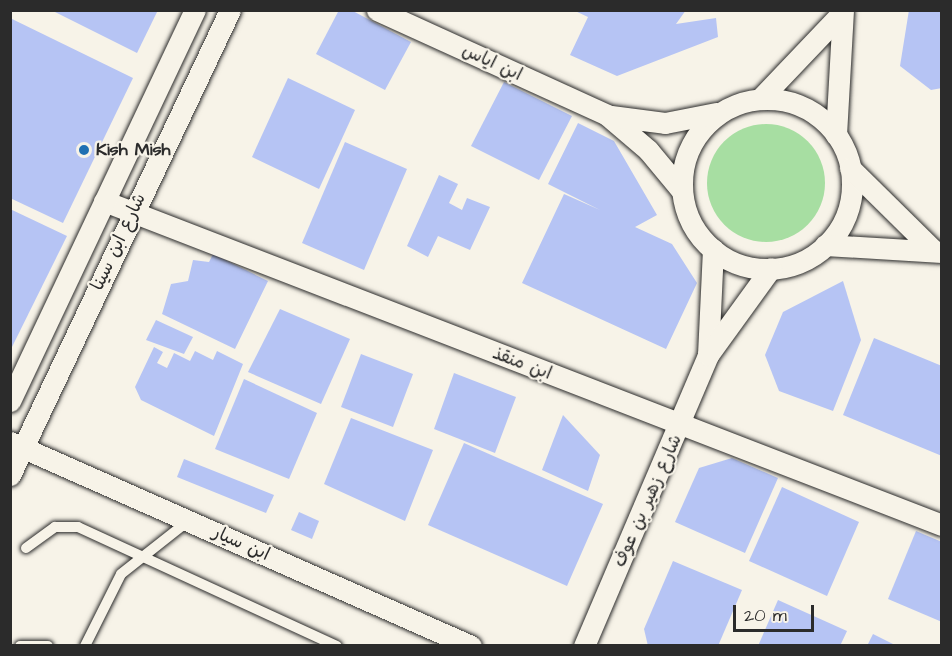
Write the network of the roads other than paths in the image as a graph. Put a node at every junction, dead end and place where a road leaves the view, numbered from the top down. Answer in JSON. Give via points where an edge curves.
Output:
{"nodes":[{"id":1,"x":195,"y":10,"type":"edge"},
{"id":2,"x":230,"y":10,"type":"edge"},
{"id":3,"x":377,"y":10,"type":"edge"},
{"id":4,"x":842,"y":12,"type":"edge"},
{"id":5,"x":760,"y":99,"type":"junction"},
{"id":6,"x":722,"y":112,"type":"junction"},
{"id":7,"x":607,"y":115,"type":"junction"},
{"id":8,"x":836,"y":135,"type":"junction"},
{"id":9,"x":850,"y":168,"type":"junction"},
{"id":10,"x":682,"y":191,"type":"junction"},
{"id":11,"x":104,"y":201,"type":"junction"},
{"id":12,"x":131,"y":214,"type":"junction"},
{"id":13,"x":825,"y":245,"type":"junction"},
{"id":14,"x":713,"y":249,"type":"junction"},
{"id":15,"x":937,"y":250,"type":"edge"},
{"id":16,"x":771,"y":268,"type":"junction"},
{"id":17,"x":708,"y":355,"type":"junction"},
{"id":18,"x":10,"y":400,"type":"edge"},
{"id":19,"x":681,"y":426,"type":"junction"},
{"id":20,"x":17,"y":445,"type":"edge"},
{"id":21,"x":10,"y":474,"type":"edge"},
{"id":22,"x":188,"y":521,"type":"junction"},
{"id":23,"x":942,"y":525,"type":"edge"},
{"id":24,"x":26,"y":548,"type":"dead end"},
{"id":25,"x":140,"y":556,"type":"junction"},
{"id":26,"x":20,"y":645,"type":"edge"},
{"id":27,"x":48,"y":645,"type":"edge"},
{"id":28,"x":85,"y":645,"type":"edge"},
{"id":29,"x":337,"y":645,"type":"edge"},
{"id":30,"x":471,"y":645,"type":"edge"},
{"id":31,"x":585,"y":645,"type":"edge"}],
"edges":[{"from":1,"to":11,"type":"street","name":"شارع ابن سينا"},
{"from":2,"to":12,"type":"street","name":"شارع ابن سينا"},
{"from":3,"to":7,"type":"street","name":"ابن اياس"},
{"from":4,"to":5,"type":"street"},
{"from":4,"to":8,"type":"street"},
{"from":5,"to":6,"type":"street"},
{"from":5,"to":8,"type":"street","via":[[799,105]]},
{"from":6,"to":7,"type":"street","name":"ابن اياس","via":[[665,123]]},
{"from":6,"to":10,"type":"street","via":[[694,140]]},
{"from":7,"to":10,"type":"street","name":"ابن اياس","via":[[648,150]]},
{"from":8,"to":9,"type":"street"},
{"from":9,"to":13,"type":"street","via":[[846,216]]},
{"from":9,"to":15,"type":"street"},
{"from":10,"to":14,"type":"street","via":[[689,217]]},
{"from":11,"to":12,"type":"street","name":"ابن منقذ"},
{"from":11,"to":18,"type":"street","name":"شارع ابن سينا"},
{"from":12,"to":19,"type":"street","name":"ابن منقذ"},
{"from":12,"to":20,"type":"street","name":"شارع ابن سينا"},
{"from":13,"to":15,"type":"street"},
{"from":13,"to":16,"type":"street","via":[[794,264]]},
{"from":14,"to":16,"type":"street","via":[[736,262]]},
{"from":14,"to":17,"type":"street","name":"شارع زهير بن عوف"},
{"from":16,"to":17,"type":"street","name":"شارع زهير بن عوف"},
{"from":17,"to":19,"type":"street","name":"شارع زهير بن عوف"},
{"from":19,"to":23,"type":"street","name":"ابن منقذ"},
{"from":19,"to":31,"type":"street","name":"شارع زهير بن عوف"},
{"from":20,"to":21,"type":"street","name":"شارع ابن سينا"},
{"from":20,"to":22,"type":"street","name":"ابن سيار"},
{"from":22,"to":25,"type":"lane"},
{"from":22,"to":30,"type":"street","name":"ابن سيار"},
{"from":24,"to":25,"type":"lane","via":[[44,532],[67,525]]},
{"from":25,"to":28,"type":"lane","via":[[107,595]]},
{"from":25,"to":29,"type":"lane"},
{"from":26,"to":27,"type":"lane"}]}
